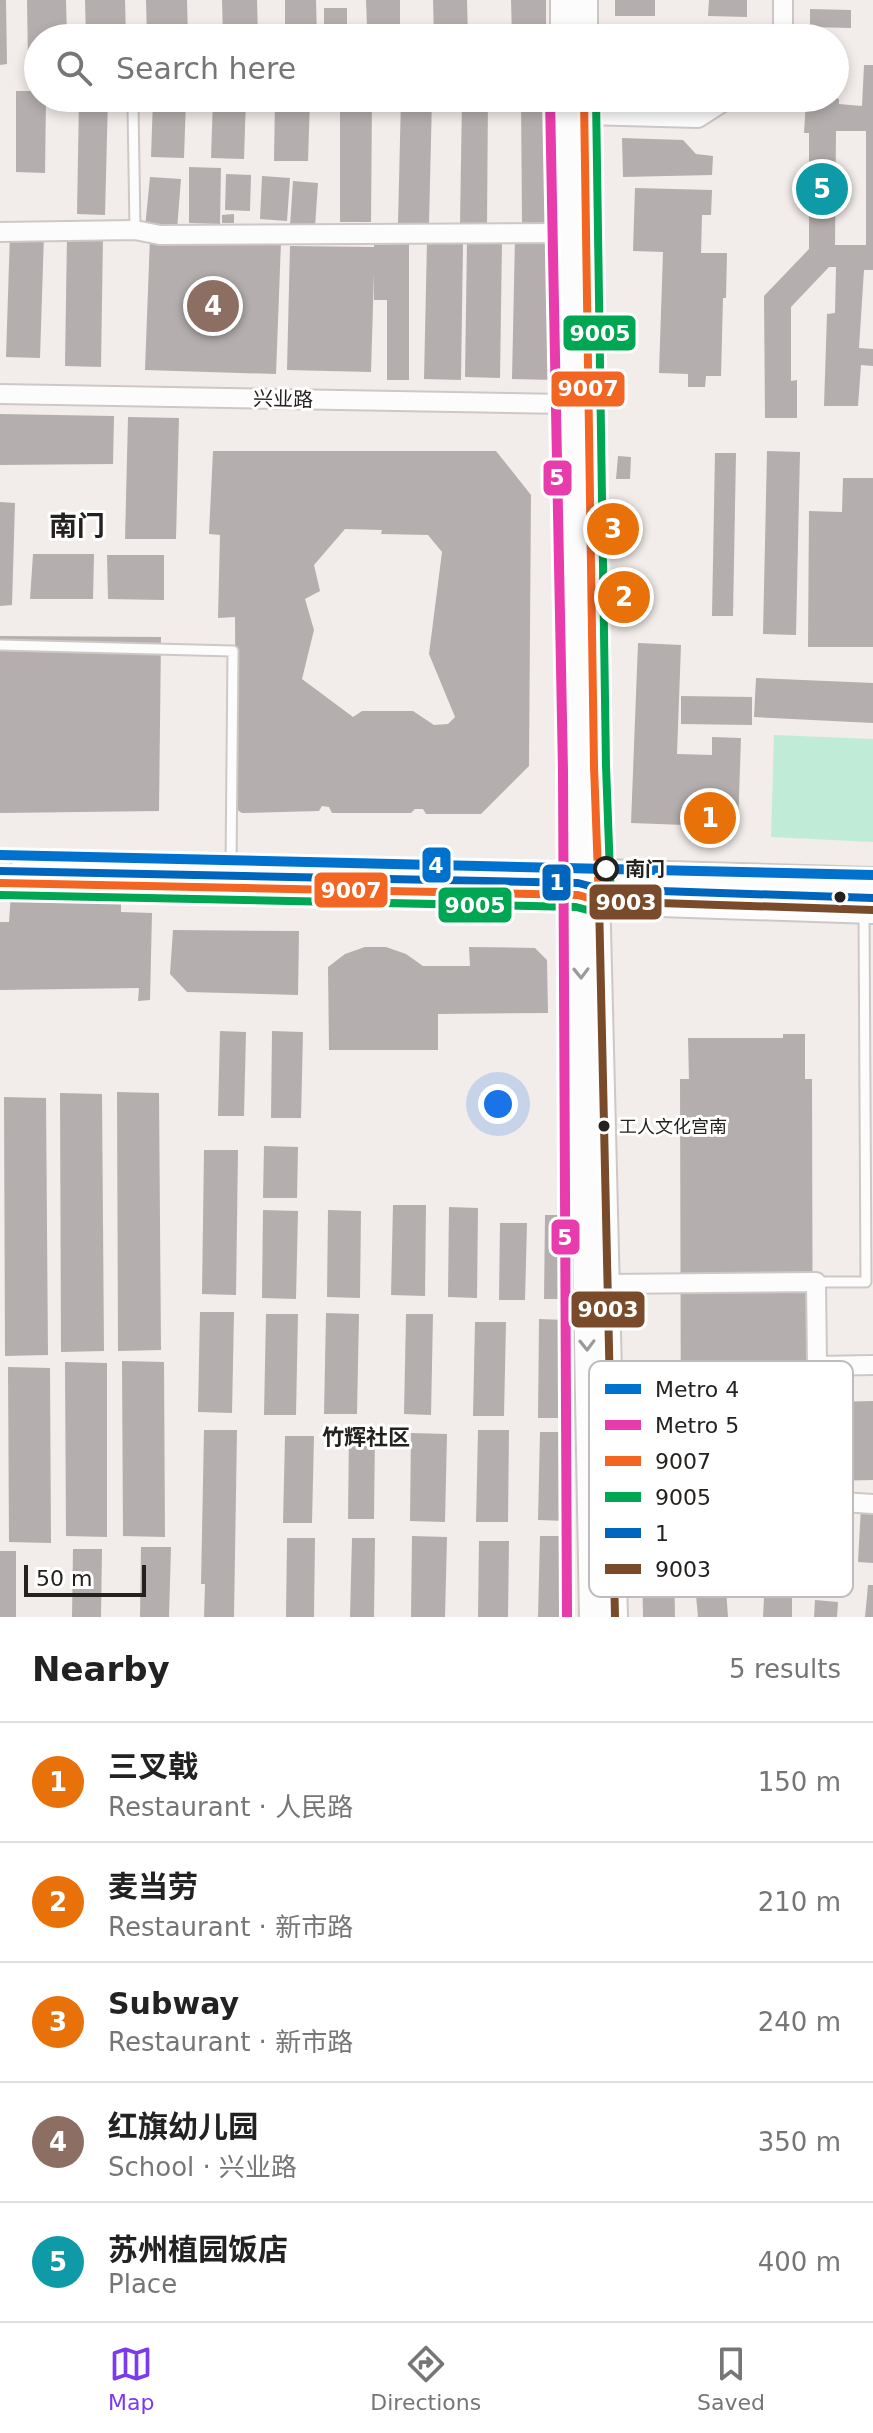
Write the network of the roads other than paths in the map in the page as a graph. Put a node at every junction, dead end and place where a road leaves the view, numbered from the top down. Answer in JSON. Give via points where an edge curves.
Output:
{"nodes":[{"id":1,"x":563,"y":0,"type":"edge"},
{"id":2,"x":585,"y":0,"type":"edge"},
{"id":3,"x":783,"y":0,"type":"edge"},
{"id":4,"x":563,"y":24,"type":"edge"},
{"id":5,"x":585,"y":24,"type":"edge"},
{"id":6,"x":783,"y":24,"type":"edge"},
{"id":7,"x":133,"y":112,"type":"edge"},
{"id":8,"x":563,"y":112,"type":"edge"},
{"id":9,"x":584,"y":112,"type":"edge"},
{"id":10,"x":636,"y":112,"type":"edge"},
{"id":11,"x":707,"y":112,"type":"edge"},
{"id":12,"x":135,"y":230,"type":"junction"},
{"id":13,"x":0,"y":232,"type":"edge"},
{"id":14,"x":575,"y":234,"type":"junction"},
{"id":15,"x":0,"y":394,"type":"edge"},
{"id":16,"x":565,"y":404,"type":"junction"},
{"id":17,"x":0,"y":645,"type":"edge"},
{"id":18,"x":0,"y":865,"type":"edge"},
{"id":19,"x":231,"y":869,"type":"junction"},
{"id":20,"x":873,"y":881,"type":"edge"},
{"id":21,"x":0,"y":883,"type":"edge"},
{"id":22,"x":588,"y":887,"type":"junction"},
{"id":23,"x":868,"y":910,"type":"edge"},
{"id":24,"x":816,"y":1282,"type":"junction"},
{"id":25,"x":608,"y":1284,"type":"junction"},
{"id":26,"x":591,"y":1361,"type":"edge"},
{"id":27,"x":610,"y":1361,"type":"edge"},
{"id":28,"x":817,"y":1361,"type":"edge"},
{"id":29,"x":853,"y":1365,"type":"edge"},
{"id":30,"x":873,"y":1365,"type":"edge"},
{"id":31,"x":853,"y":1503,"type":"edge"},
{"id":32,"x":873,"y":1504,"type":"edge"},
{"id":33,"x":592,"y":1597,"type":"edge"},
{"id":34,"x":615,"y":1597,"type":"edge"},
{"id":35,"x":592,"y":1617,"type":"edge"},
{"id":36,"x":615,"y":1617,"type":"edge"}],
"edges":[{"from":1,"to":4,"type":"main road"},
{"from":2,"to":5,"type":"main road"},
{"from":3,"to":6,"type":"street"},
{"from":7,"to":12,"type":"lane"},
{"from":8,"to":14,"type":"main road"},
{"from":9,"to":14,"type":"main road"},
{"from":10,"to":11,"type":"street","via":[[698,118]]},
{"from":12,"to":13,"type":"street"},
{"from":12,"to":14,"type":"street","via":[[160,235]]},
{"from":14,"to":16,"type":"main road"},
{"from":14,"to":22,"type":"main road","via":[[594,766]]},
{"from":15,"to":16,"type":"street","name":"兴业路"},
{"from":16,"to":22,"type":"main road","via":[[571,750]]},
{"from":17,"to":19,"type":"lane","via":[[233,651]]},
{"from":18,"to":19,"type":"main road"},
{"from":19,"to":22,"type":"main road"},
{"from":20,"to":22,"type":"main road"},
{"from":21,"to":22,"type":"main road"},
{"from":22,"to":23,"type":"main road"},
{"from":22,"to":25,"type":"main road"},
{"from":22,"to":26,"type":"main road","one_way":true},
{"from":23,"to":24,"type":"lane","via":[[866,1282]]},
{"from":24,"to":25,"type":"street"},
{"from":24,"to":28,"type":"street"},
{"from":25,"to":27,"type":"main road"},
{"from":29,"to":30,"type":"street"},
{"from":31,"to":32,"type":"street"},
{"from":33,"to":35,"type":"main road","one_way":true},
{"from":34,"to":36,"type":"main road"}]}
